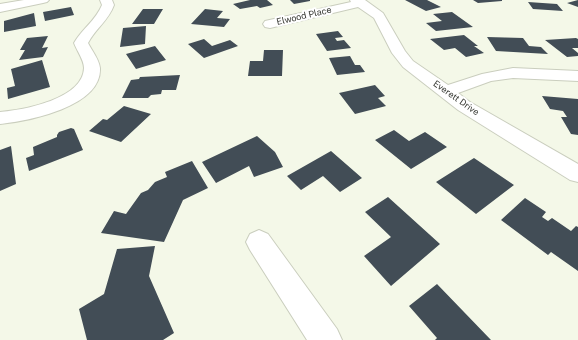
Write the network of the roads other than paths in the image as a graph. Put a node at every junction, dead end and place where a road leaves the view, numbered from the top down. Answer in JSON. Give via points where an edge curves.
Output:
{"nodes":[{"id":1,"x":43,"y":0,"type":"edge"},
{"id":2,"x":106,"y":0,"type":"edge"},
{"id":3,"x":358,"y":2,"type":"edge"},
{"id":4,"x":0,"y":8,"type":"edge"},
{"id":5,"x":270,"y":24,"type":"dead end"},
{"id":6,"x":578,"y":76,"type":"edge"},
{"id":7,"x":445,"y":92,"type":"junction"},
{"id":8,"x":0,"y":118,"type":"edge"},
{"id":9,"x":578,"y":174,"type":"edge"},
{"id":10,"x":259,"y":242,"type":"dead end"},
{"id":11,"x":326,"y":340,"type":"edge"}],
"edges":[{"from":1,"to":4,"type":"street"},
{"from":2,"to":8,"type":"street","via":[[106,12],[84,36],[81,43],[92,68],[91,79],[83,90],[60,104],[22,115]]},
{"from":3,"to":5,"type":"street","name":"Elwood Place"},
{"from":3,"to":7,"type":"street","name":"Everett Drive","via":[[379,16],[399,53],[408,64]]},
{"from":6,"to":7,"type":"street","via":[[513,73],[488,77]]},
{"from":7,"to":9,"type":"street","name":"Everett Drive"},
{"from":10,"to":11,"type":"street"}]}
